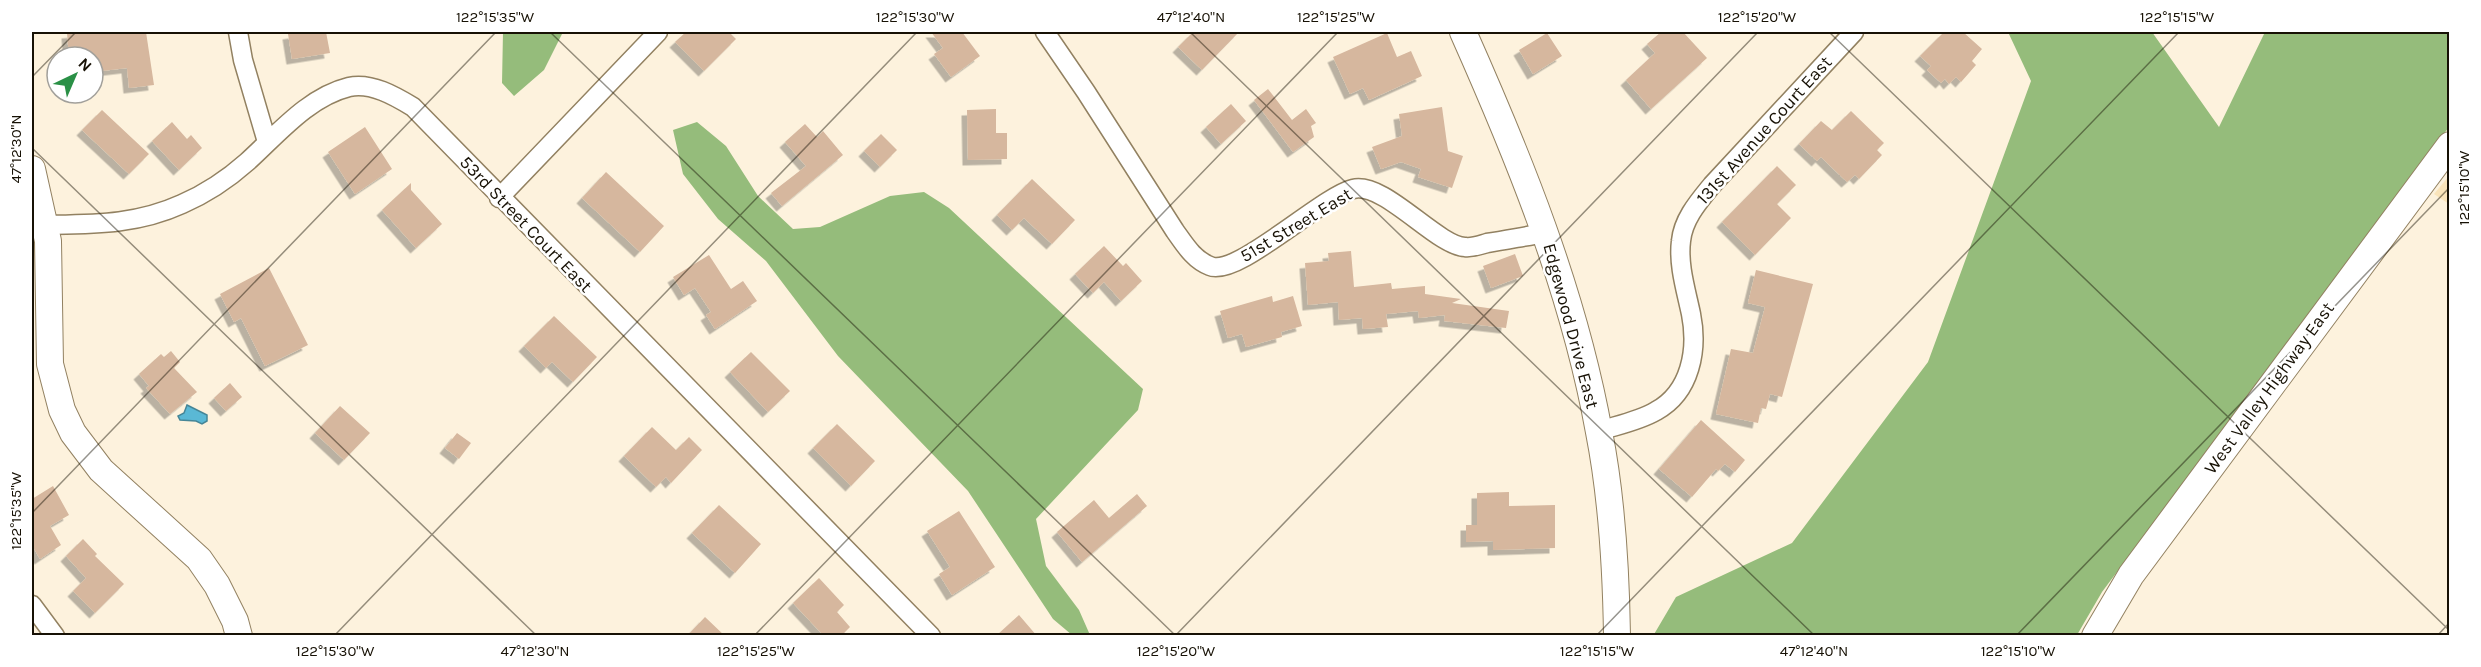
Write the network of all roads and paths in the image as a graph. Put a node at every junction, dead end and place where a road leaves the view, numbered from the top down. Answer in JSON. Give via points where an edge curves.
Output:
{"nodes":[{"id":1,"x":238,"y":32,"type":"edge"},
{"id":2,"x":658,"y":32,"type":"edge"},
{"id":3,"x":1045,"y":32,"type":"edge"},
{"id":4,"x":1463,"y":32,"type":"edge"},
{"id":5,"x":1854,"y":32,"type":"edge"},
{"id":6,"x":267,"y":142,"type":"junction"},
{"id":7,"x":2450,"y":145,"type":"edge"},
{"id":8,"x":32,"y":169,"type":"edge"},
{"id":9,"x":500,"y":198,"type":"junction"},
{"id":10,"x":44,"y":225,"type":"junction"},
{"id":11,"x":1546,"y":233,"type":"junction"},
{"id":12,"x":1599,"y":431,"type":"junction"},
{"id":13,"x":32,"y":605,"type":"edge"},
{"id":14,"x":55,"y":636,"type":"edge"},
{"id":15,"x":239,"y":636,"type":"edge"},
{"id":16,"x":931,"y":636,"type":"edge"},
{"id":17,"x":1617,"y":636,"type":"edge"},
{"id":18,"x":2095,"y":636,"type":"edge"}],
"edges":[{"from":1,"to":6,"type":"street"},
{"from":2,"to":9,"type":"street"},
{"from":3,"to":11,"type":"street","name":"51st Street East","via":[[1189,251],[1210,267],[1226,267],[1355,188],[1381,196],[1464,248]]},
{"from":4,"to":11,"type":"street","name":"Edgewood Drive East"},
{"from":5,"to":12,"type":"street","name":"131st Avenue Court East","via":[[1712,185],[1684,226],[1680,257],[1693,323],[1693,356],[1679,390],[1656,411]]},
{"from":6,"to":9,"type":"street","name":"53rd Street Court East","via":[[324,98],[350,87],[371,88],[396,96],[413,108]]},
{"from":6,"to":10,"type":"street","name":"53rd Street Court East","via":[[238,169],[182,204],[115,224]]},
{"from":7,"to":18,"type":"street","name":"West Valley Highway East","via":[[2131,575]]},
{"from":8,"to":10,"type":"street"},
{"from":9,"to":16,"type":"street","name":"53rd Street Court East"},
{"from":10,"to":15,"type":"street","via":[[48,241],[50,364],[62,410],[73,433],[101,470],[199,559],[217,585]]},
{"from":11,"to":12,"type":"street","name":"Edgewood Drive East","via":[[1576,332]]},
{"from":12,"to":17,"type":"street","name":"Edgewood Drive East","via":[[1616,575]]},
{"from":13,"to":14,"type":"street"}]}
